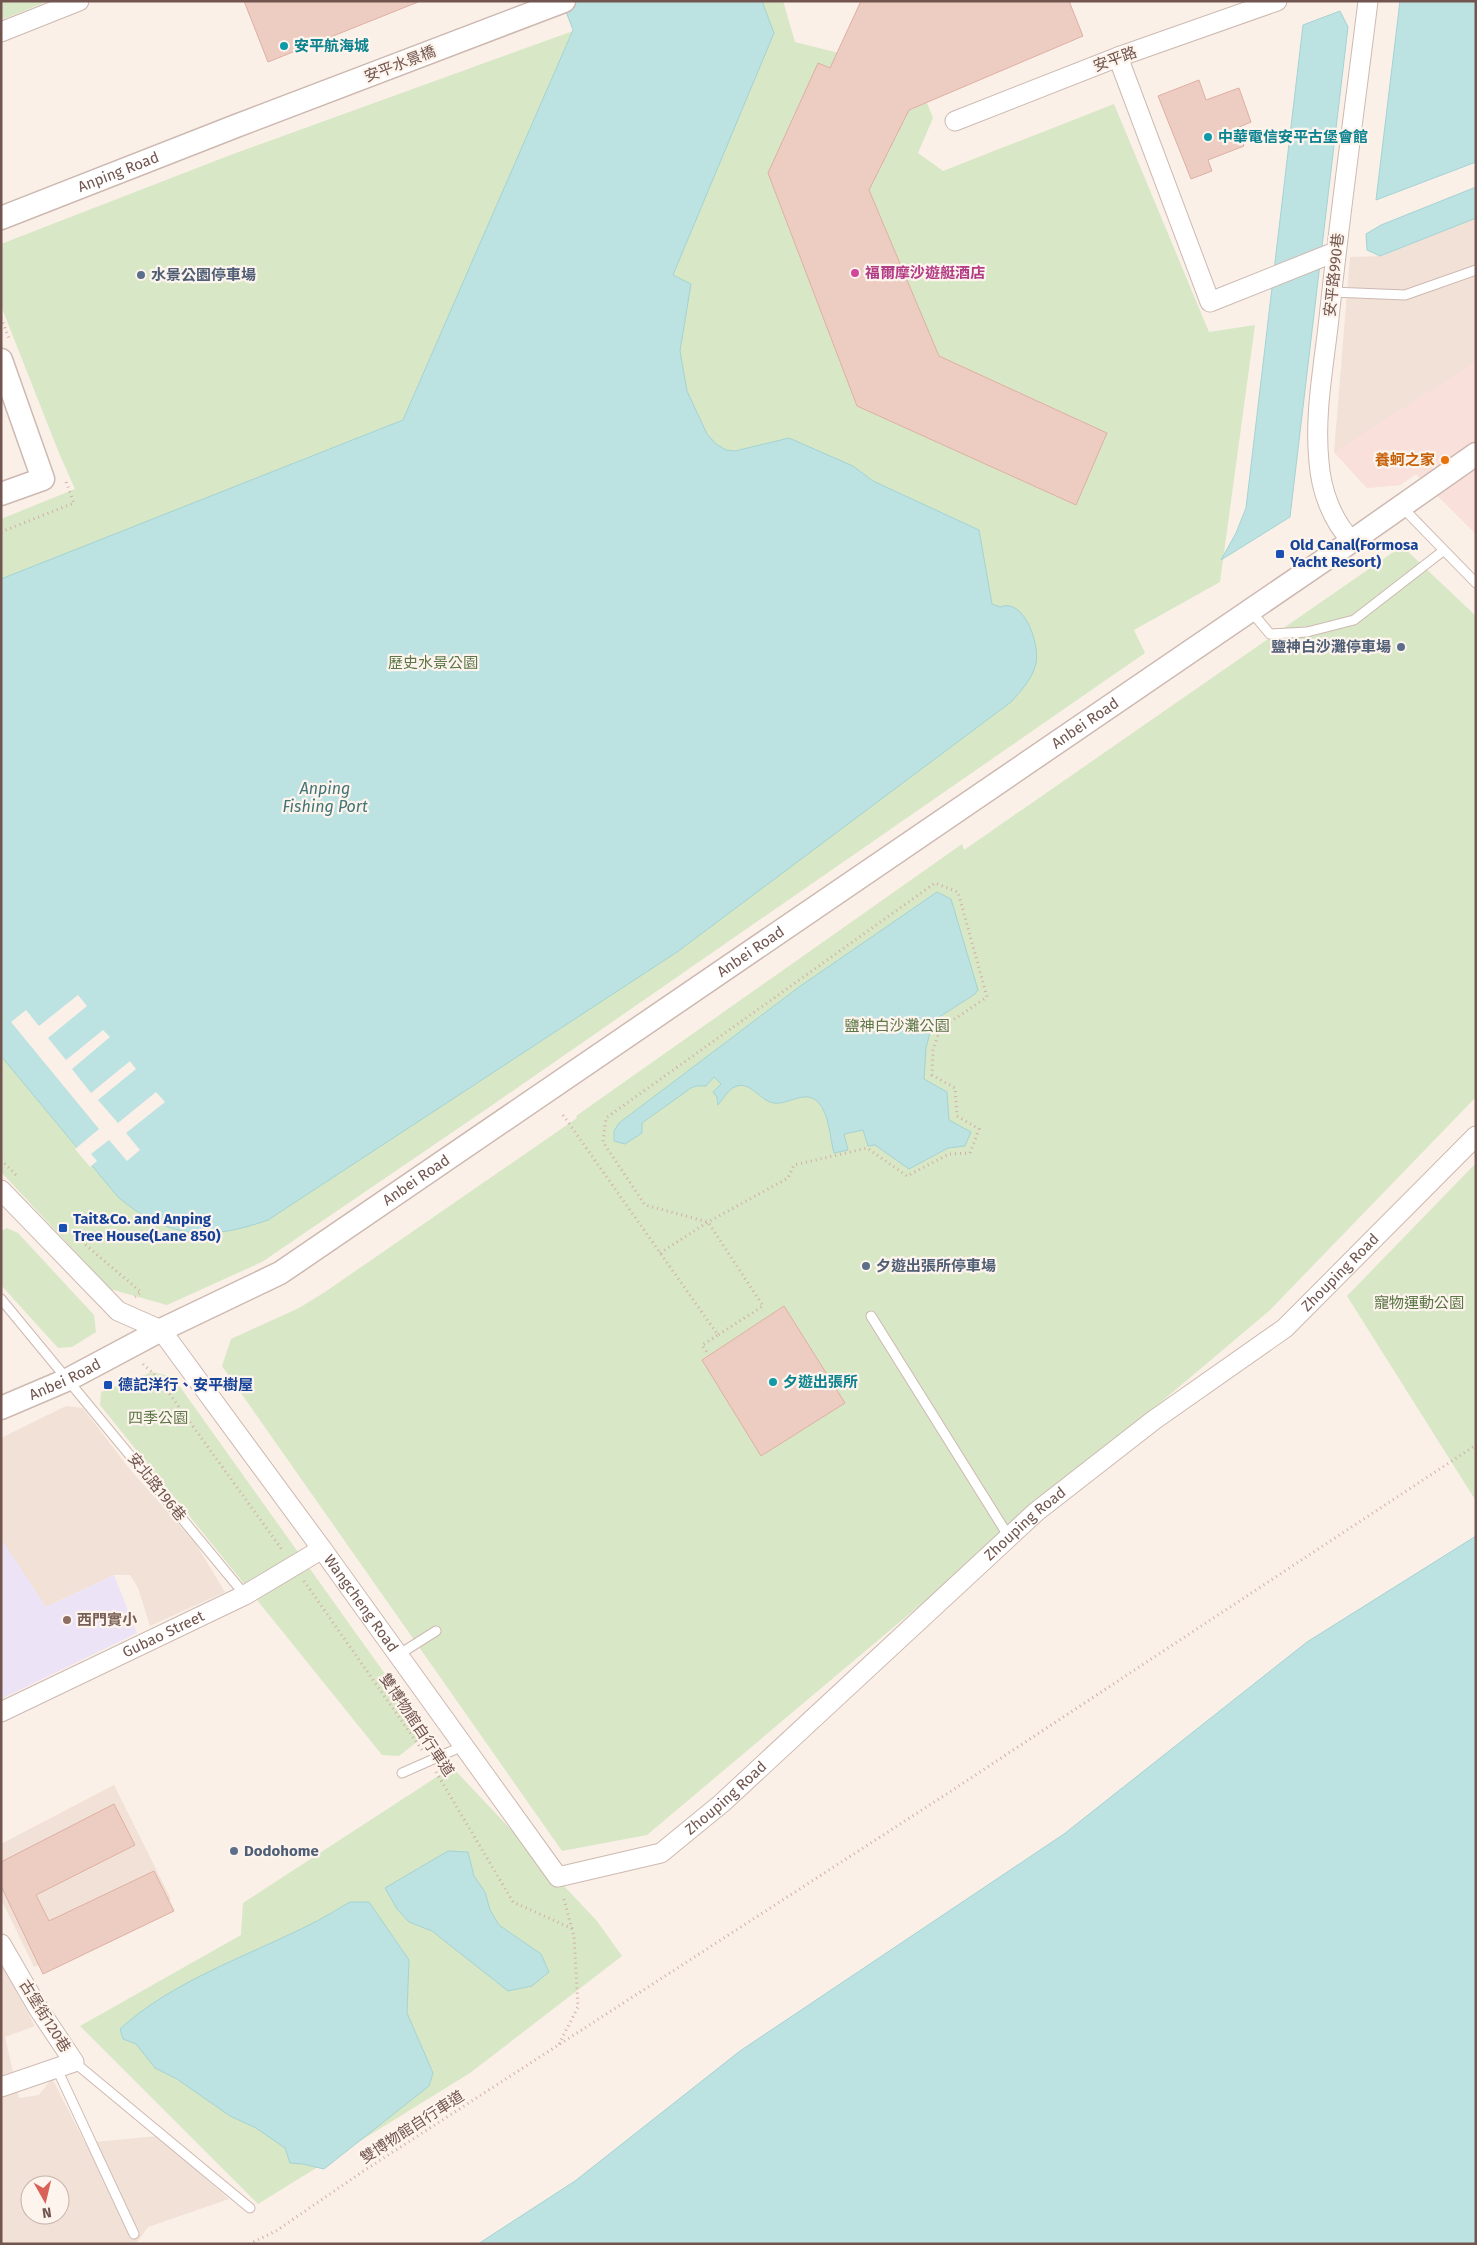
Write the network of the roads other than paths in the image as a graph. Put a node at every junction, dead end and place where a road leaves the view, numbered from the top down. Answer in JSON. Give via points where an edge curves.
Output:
{"nodes":[{"id":1,"x":79,"y":1,"type":"edge"},
{"id":2,"x":564,"y":1,"type":"edge"},
{"id":3,"x":1276,"y":1,"type":"edge"},
{"id":4,"x":1368,"y":1,"type":"edge"},
{"id":5,"x":1,"y":32,"type":"edge"},
{"id":6,"x":1118,"y":57,"type":"junction"},
{"id":7,"x":955,"y":121,"type":"dead end"},
{"id":8,"x":236,"y":126,"type":"joint"},
{"id":9,"x":1,"y":218,"type":"edge"},
{"id":10,"x":1335,"y":252,"type":"junction"},
{"id":11,"x":1476,"y":270,"type":"edge"},
{"id":12,"x":1332,"y":292,"type":"junction"},
{"id":13,"x":1,"y":360,"type":"edge"},
{"id":14,"x":1476,"y":454,"type":"edge"},
{"id":15,"x":1,"y":494,"type":"edge"},
{"id":16,"x":1401,"y":506,"type":"junction"},
{"id":17,"x":1352,"y":541,"type":"junction"},
{"id":18,"x":1443,"y":551,"type":"junction"},
{"id":19,"x":1476,"y":583,"type":"edge"},
{"id":20,"x":1250,"y":610,"type":"junction"},
{"id":21,"x":1476,"y":1136,"type":"edge"},
{"id":22,"x":1,"y":1190,"type":"edge"},
{"id":23,"x":1,"y":1299,"type":"edge"},
{"id":24,"x":871,"y":1316,"type":"dead end"},
{"id":25,"x":160,"y":1330,"type":"junction"},
{"id":26,"x":69,"y":1379,"type":"junction"},
{"id":27,"x":1,"y":1408,"type":"edge"},
{"id":28,"x":1009,"y":1537,"type":"junction"},
{"id":29,"x":322,"y":1549,"type":"junction"},
{"id":30,"x":245,"y":1595,"type":"junction"},
{"id":31,"x":436,"y":1631,"type":"dead end"},
{"id":32,"x":398,"y":1655,"type":"junction"},
{"id":33,"x":1,"y":1712,"type":"edge"},
{"id":34,"x":463,"y":1746,"type":"junction"},
{"id":35,"x":402,"y":1773,"type":"dead end"},
{"id":36,"x":558,"y":1877,"type":"joint"},
{"id":37,"x":1,"y":1944,"type":"edge"},
{"id":38,"x":66,"y":2065,"type":"junction"},
{"id":39,"x":1,"y":2087,"type":"edge"},
{"id":40,"x":250,"y":2208,"type":"dead end"},
{"id":41,"x":134,"y":2234,"type":"dead end"}],
"edges":[{"from":1,"to":5,"type":"street"},
{"from":2,"to":8,"type":"street","name":"安平水景橋"},
{"from":3,"to":6,"type":"street","name":"安平路"},
{"from":4,"to":10,"type":"street","name":"安平路990巷"},
{"from":6,"to":7,"type":"street","name":"安平路"},
{"from":6,"to":10,"type":"street","via":[[1210,302]]},
{"from":8,"to":9,"type":"street","name":"Anping Road"},
{"from":10,"to":12,"type":"street","name":"安平路990巷"},
{"from":11,"to":12,"type":"lane","via":[[1405,295]]},
{"from":12,"to":17,"type":"street","name":"安平路990巷","via":[[1318,427],[1319,463],[1330,506],[1341,530]]},
{"from":13,"to":15,"type":"street","via":[[43,479]]},
{"from":14,"to":16,"type":"street","name":"Anbei Road"},
{"from":16,"to":17,"type":"street","name":"Anbei Road"},
{"from":16,"to":18,"type":"lane"},
{"from":17,"to":20,"type":"street","name":"Anbei Road"},
{"from":18,"to":19,"type":"lane"},
{"from":18,"to":20,"type":"lane","via":[[1354,620],[1307,632],[1270,634]]},
{"from":20,"to":25,"type":"street","name":"Anbei Road","via":[[280,1273]]},
{"from":21,"to":28,"type":"street","name":"Zhouping Road","via":[[1285,1328],[1154,1420],[1036,1512]]},
{"from":22,"to":25,"type":"street","via":[[118,1311]]},
{"from":23,"to":26,"type":"lane","name":"安北路196巷"},
{"from":24,"to":28,"type":"lane"},
{"from":25,"to":26,"type":"street","name":"Anbei Road"},
{"from":25,"to":29,"type":"street","name":"Wangcheng Road"},
{"from":26,"to":27,"type":"street","name":"Anbei Road"},
{"from":26,"to":30,"type":"lane","name":"安北路196巷"},
{"from":28,"to":36,"type":"street","name":"Zhouping Road","via":[[722,1803],[661,1853]]},
{"from":29,"to":30,"type":"street","name":"Gubao Street"},
{"from":29,"to":32,"type":"street","name":"Wangcheng Road"},
{"from":30,"to":33,"type":"street","name":"Gubao Street"},
{"from":31,"to":32,"type":"lane"},
{"from":32,"to":34,"type":"street","name":"Wangcheng Road"},
{"from":34,"to":35,"type":"lane"},
{"from":34,"to":36,"type":"street","name":"Wangcheng Road"},
{"from":37,"to":38,"type":"street","name":"古堡街120巷"},
{"from":38,"to":39,"type":"street"},
{"from":38,"to":40,"type":"lane"},
{"from":38,"to":41,"type":"lane"}]}
